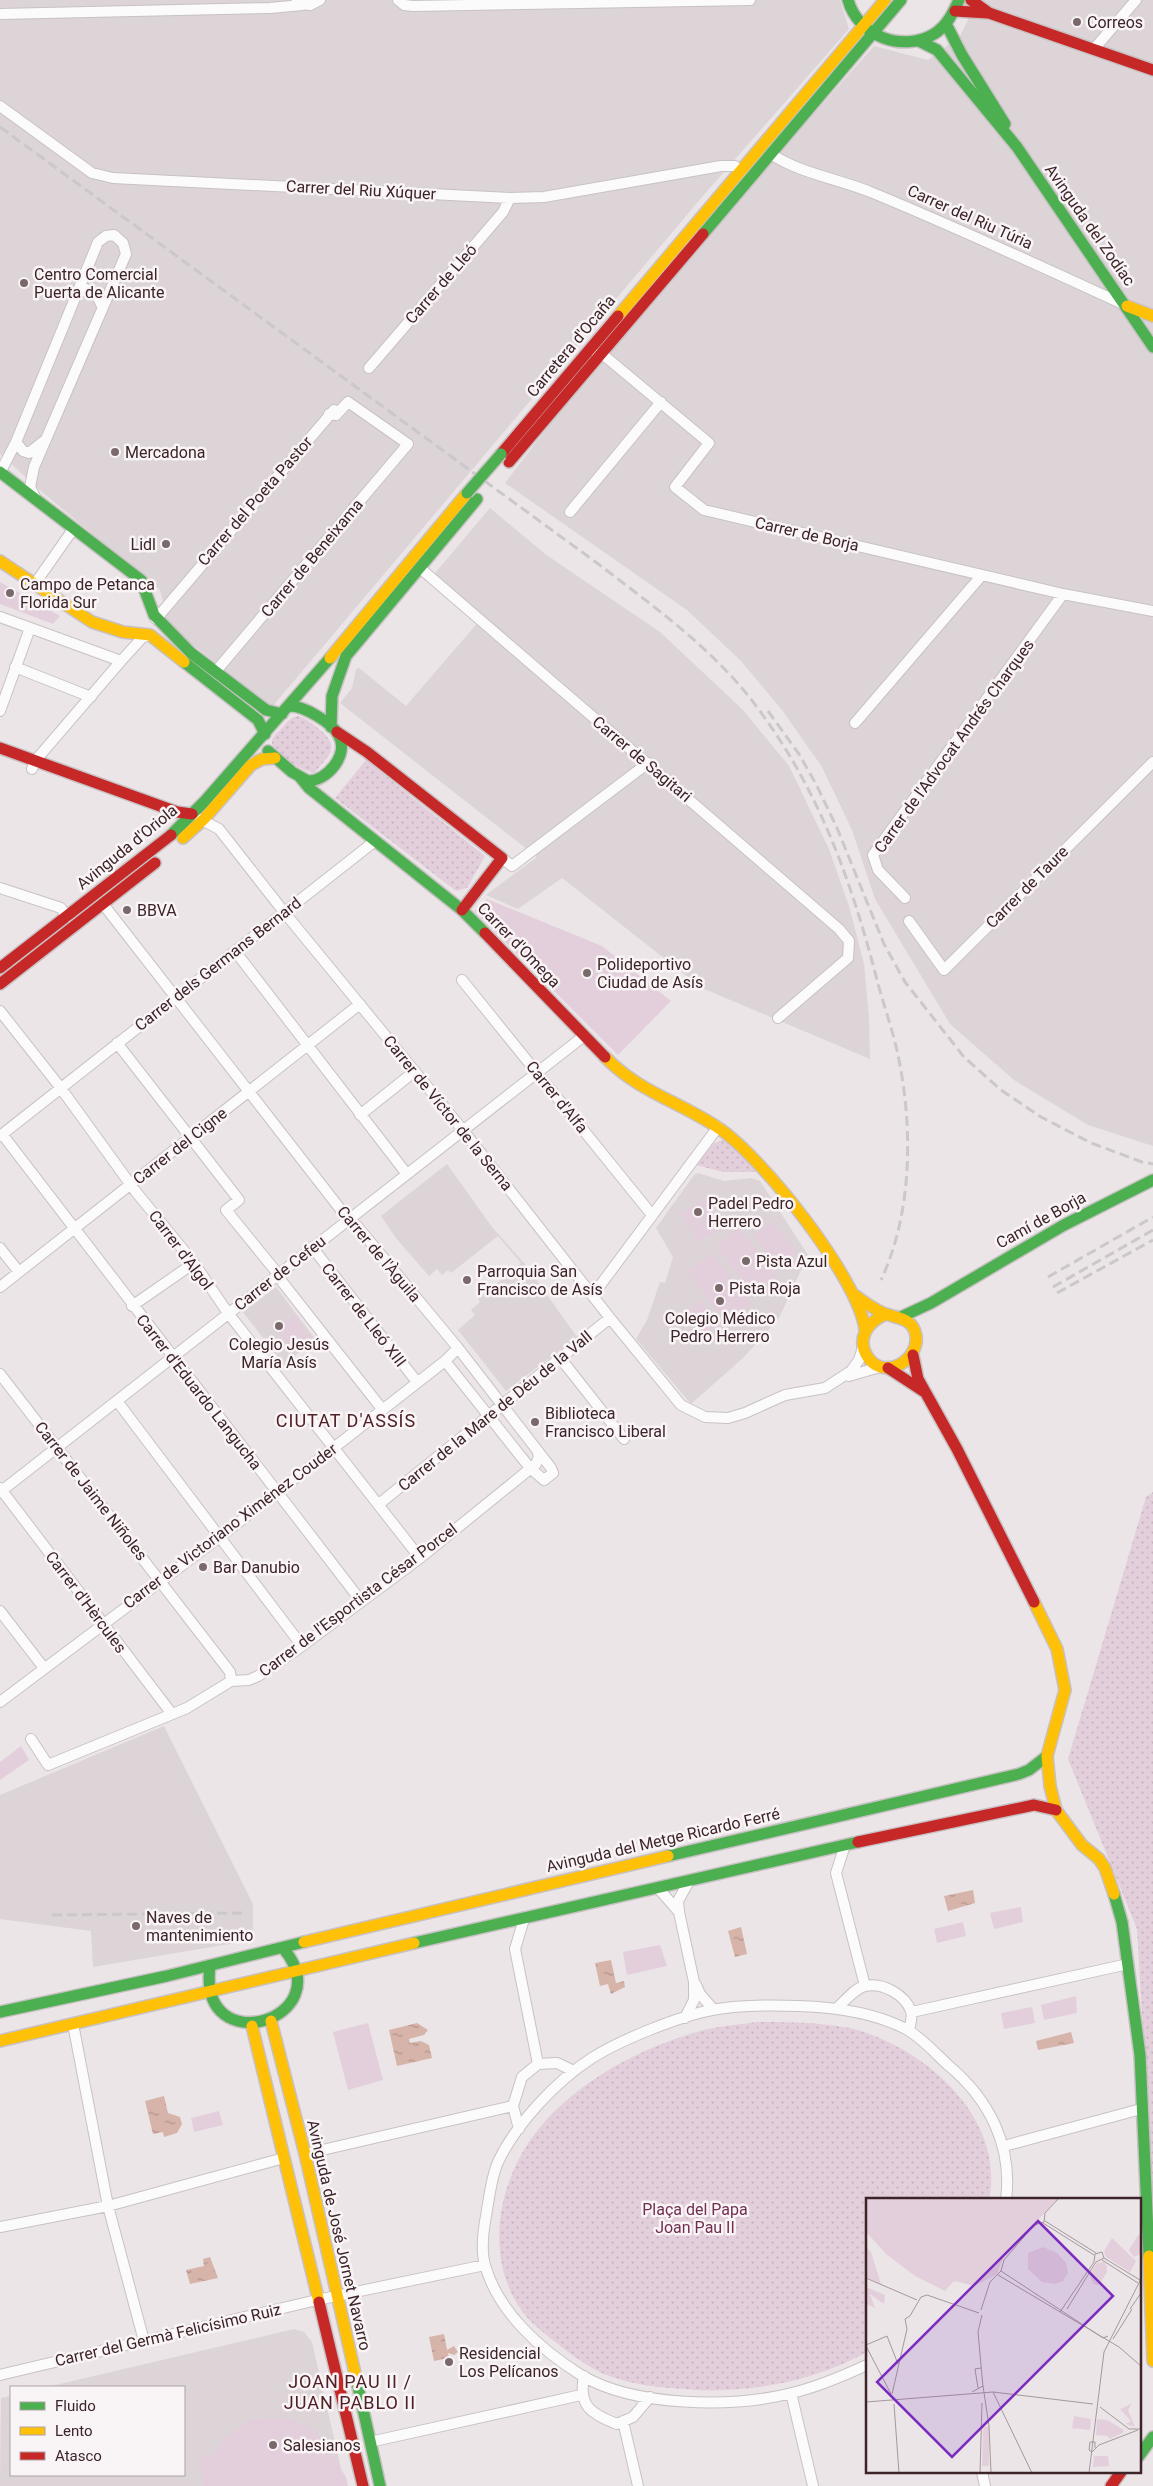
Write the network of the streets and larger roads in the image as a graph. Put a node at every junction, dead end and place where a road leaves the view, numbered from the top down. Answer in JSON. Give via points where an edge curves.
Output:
{"nodes":[{"id":1,"x":291,"y":0,"type":"edge"},
{"id":2,"x":320,"y":0,"type":"edge"},
{"id":3,"x":398,"y":0,"type":"edge"},
{"id":4,"x":750,"y":0,"type":"edge"},
{"id":5,"x":848,"y":0,"type":"edge"},
{"id":6,"x":885,"y":0,"type":"edge"},
{"id":7,"x":900,"y":0,"type":"edge"},
{"id":8,"x":972,"y":0,"type":"edge"},
{"id":9,"x":1136,"y":0,"type":"edge"},
{"id":10,"x":302,"y":6,"type":"junction"},
{"id":11,"x":957,"y":6,"type":"edge"},
{"id":12,"x":989,"y":13,"type":"junction"},
{"id":13,"x":0,"y":14,"type":"edge"},
{"id":14,"x":946,"y":24,"type":"junction"},
{"id":15,"x":868,"y":30,"type":"junction"},
{"id":16,"x":919,"y":41,"type":"junction"},
{"id":17,"x":1094,"y":49,"type":"junction"},
{"id":18,"x":1153,"y":70,"type":"edge"},
{"id":19,"x":0,"y":106,"type":"edge"},
{"id":20,"x":1017,"y":147,"type":"junction"},
{"id":21,"x":771,"y":154,"type":"junction"},
{"id":22,"x":741,"y":171,"type":"junction"},
{"id":23,"x":510,"y":198,"type":"junction"},
{"id":24,"x":76,"y":294,"type":"junction"},
{"id":25,"x":102,"y":306,"type":"junction"},
{"id":26,"x":1127,"y":306,"type":"junction"},
{"id":27,"x":1153,"y":316,"type":"edge"},
{"id":28,"x":1153,"y":347,"type":"edge"},
{"id":29,"x":585,"y":354,"type":"junction"},
{"id":30,"x":601,"y":354,"type":"junction"},
{"id":31,"x":369,"y":368,"type":"dead end"},
{"id":32,"x":661,"y":402,"type":"junction"},
{"id":33,"x":45,"y":441,"type":"junction"},
{"id":34,"x":16,"y":442,"type":"junction"},
{"id":35,"x":408,"y":444,"type":"joint"},
{"id":36,"x":505,"y":458,"type":"junction"},
{"id":37,"x":0,"y":472,"type":"edge"},
{"id":38,"x":472,"y":496,"type":"junction"},
{"id":39,"x":36,"y":498,"type":"junction"},
{"id":40,"x":570,"y":512,"type":"dead end"},
{"id":41,"x":74,"y":528,"type":"junction"},
{"id":42,"x":0,"y":561,"type":"edge"},
{"id":43,"x":420,"y":568,"type":"junction"},
{"id":44,"x":982,"y":575,"type":"junction"},
{"id":45,"x":34,"y":585,"type":"junction"},
{"id":46,"x":147,"y":588,"type":"junction"},
{"id":47,"x":176,"y":593,"type":"junction"},
{"id":48,"x":1063,"y":594,"type":"junction"},
{"id":49,"x":1153,"y":611,"type":"edge"},
{"id":50,"x":0,"y":617,"type":"edge"},
{"id":51,"x":156,"y":618,"type":"junction"},
{"id":52,"x":30,"y":628,"type":"junction"},
{"id":53,"x":145,"y":634,"type":"junction"},
{"id":54,"x":121,"y":661,"type":"junction"},
{"id":55,"x":15,"y":667,"type":"junction"},
{"id":56,"x":216,"y":671,"type":"junction"},
{"id":57,"x":91,"y":697,"type":"junction"},
{"id":58,"x":286,"y":710,"type":"junction"},
{"id":59,"x":0,"y":711,"type":"edge"},
{"id":60,"x":855,"y":723,"type":"dead end"},
{"id":61,"x":334,"y":729,"type":"junction"},
{"id":62,"x":265,"y":734,"type":"junction"},
{"id":63,"x":0,"y":748,"type":"edge"},
{"id":64,"x":0,"y":757,"type":"edge"},
{"id":65,"x":274,"y":758,"type":"junction"},
{"id":66,"x":1153,"y":762,"type":"edge"},
{"id":67,"x":648,"y":763,"type":"junction"},
{"id":68,"x":34,"y":765,"type":"junction"},
{"id":69,"x":300,"y":777,"type":"junction"},
{"id":70,"x":191,"y":816,"type":"junction"},
{"id":71,"x":169,"y":819,"type":"junction"},
{"id":72,"x":204,"y":819,"type":"junction"},
{"id":73,"x":176,"y":831,"type":"junction"},
{"id":74,"x":375,"y":841,"type":"junction"},
{"id":75,"x":502,"y":858,"type":"junction"},
{"id":76,"x":0,"y":888,"type":"edge"},
{"id":77,"x":904,"y":898,"type":"dead end"},
{"id":78,"x":103,"y":904,"type":"junction"},
{"id":79,"x":462,"y":910,"type":"junction"},
{"id":80,"x":284,"y":912,"type":"junction"},
{"id":81,"x":67,"y":917,"type":"junction"},
{"id":82,"x":909,"y":922,"type":"dead end"},
{"id":83,"x":235,"y":950,"type":"junction"},
{"id":84,"x":0,"y":968,"type":"edge"},
{"id":85,"x":462,"y":980,"type":"dead end"},
{"id":86,"x":0,"y":984,"type":"edge"},
{"id":87,"x":175,"y":997,"type":"junction"},
{"id":88,"x":360,"y":1004,"type":"junction"},
{"id":89,"x":0,"y":1011,"type":"edge"},
{"id":90,"x":778,"y":1018,"type":"dead end"},
{"id":91,"x":584,"y":1036,"type":"junction"},
{"id":92,"x":117,"y":1042,"type":"junction"},
{"id":93,"x":307,"y":1046,"type":"junction"},
{"id":94,"x":415,"y":1071,"type":"junction"},
{"id":95,"x":536,"y":1071,"type":"junction"},
{"id":96,"x":60,"y":1087,"type":"junction"},
{"id":97,"x":248,"y":1092,"type":"junction"},
{"id":98,"x":360,"y":1115,"type":"junction"},
{"id":99,"x":718,"y":1127,"type":"junction"},
{"id":100,"x":462,"y":1129,"type":"junction"},
{"id":101,"x":1,"y":1135,"type":"edge"},
{"id":102,"x":192,"y":1138,"type":"junction"},
{"id":103,"x":406,"y":1173,"type":"junction"},
{"id":104,"x":1153,"y":1180,"type":"edge"},
{"id":105,"x":132,"y":1184,"type":"junction"},
{"id":106,"x":652,"y":1215,"type":"junction"},
{"id":107,"x":348,"y":1219,"type":"junction"},
{"id":108,"x":74,"y":1229,"type":"junction"},
{"id":109,"x":312,"y":1247,"type":"junction"},
{"id":110,"x":0,"y":1248,"type":"edge"},
{"id":111,"x":194,"y":1263,"type":"junction"},
{"id":112,"x":19,"y":1272,"type":"junction"},
{"id":113,"x":278,"y":1274,"type":"junction"},
{"id":114,"x":0,"y":1287,"type":"edge"},
{"id":115,"x":852,"y":1292,"type":"junction"},
{"id":116,"x":947,"y":1293,"type":"junction"},
{"id":117,"x":593,"y":1294,"type":"junction"},
{"id":118,"x":132,"y":1306,"type":"junction"},
{"id":119,"x":228,"y":1313,"type":"junction"},
{"id":120,"x":886,"y":1314,"type":"junction"},
{"id":121,"x":901,"y":1316,"type":"junction"},
{"id":122,"x":610,"y":1318,"type":"junction"},
{"id":123,"x":865,"y":1330,"type":"junction"},
{"id":124,"x":916,"y":1336,"type":"junction"},
{"id":125,"x":863,"y":1346,"type":"junction"},
{"id":126,"x":458,"y":1348,"type":"junction"},
{"id":127,"x":913,"y":1355,"type":"junction"},
{"id":128,"x":172,"y":1357,"type":"junction"},
{"id":129,"x":561,"y":1359,"type":"junction"},
{"id":130,"x":445,"y":1361,"type":"junction"},
{"id":131,"x":884,"y":1367,"type":"junction"},
{"id":132,"x":0,"y":1374,"type":"edge"},
{"id":133,"x":843,"y":1378,"type":"junction"},
{"id":134,"x":417,"y":1382,"type":"junction"},
{"id":135,"x":927,"y":1395,"type":"junction"},
{"id":136,"x":117,"y":1400,"type":"junction"},
{"id":137,"x":501,"y":1406,"type":"junction"},
{"id":138,"x":382,"y":1409,"type":"junction"},
{"id":139,"x":488,"y":1417,"type":"junction"},
{"id":140,"x":624,"y":1439,"type":"dead end"},
{"id":141,"x":334,"y":1446,"type":"junction"},
{"id":142,"x":57,"y":1447,"type":"junction"},
{"id":143,"x":538,"y":1453,"type":"junction"},
{"id":144,"x":530,"y":1468,"type":"junction"},
{"id":145,"x":1,"y":1490,"type":"edge"},
{"id":146,"x":276,"y":1493,"type":"junction"},
{"id":147,"x":379,"y":1504,"type":"junction"},
{"id":148,"x":221,"y":1536,"type":"junction"},
{"id":149,"x":420,"y":1558,"type":"junction"},
{"id":150,"x":160,"y":1581,"type":"junction"},
{"id":151,"x":361,"y":1601,"type":"junction"},
{"id":152,"x":0,"y":1611,"type":"edge"},
{"id":153,"x":102,"y":1624,"type":"junction"},
{"id":154,"x":302,"y":1646,"type":"junction"},
{"id":155,"x":44,"y":1668,"type":"junction"},
{"id":156,"x":231,"y":1681,"type":"junction"},
{"id":157,"x":0,"y":1702,"type":"edge"},
{"id":158,"x":172,"y":1714,"type":"junction"},
{"id":159,"x":31,"y":1739,"type":"dead end"},
{"id":160,"x":1047,"y":1756,"type":"junction"},
{"id":161,"x":1056,"y":1810,"type":"junction"},
{"id":162,"x":845,"y":1845,"type":"junction"},
{"id":163,"x":689,"y":1881,"type":"junction"},
{"id":164,"x":658,"y":1888,"type":"junction"},
{"id":165,"x":679,"y":1912,"type":"junction"},
{"id":166,"x":524,"y":1919,"type":"junction"},
{"id":167,"x":283,"y":1948,"type":"junction"},
{"id":168,"x":1128,"y":1964,"type":"junction"},
{"id":169,"x":210,"y":1966,"type":"junction"},
{"id":170,"x":296,"y":1972,"type":"junction"},
{"id":171,"x":694,"y":1982,"type":"junction"},
{"id":172,"x":865,"y":1986,"type":"junction"},
{"id":173,"x":209,"y":1990,"type":"junction"},
{"id":174,"x":838,"y":2008,"type":"junction"},
{"id":175,"x":713,"y":2010,"type":"junction"},
{"id":176,"x":0,"y":2012,"type":"edge"},
{"id":177,"x":912,"y":2012,"type":"junction"},
{"id":178,"x":685,"y":2018,"type":"junction"},
{"id":179,"x":271,"y":2022,"type":"junction"},
{"id":180,"x":73,"y":2024,"type":"junction"},
{"id":181,"x":252,"y":2026,"type":"junction"},
{"id":182,"x":909,"y":2031,"type":"junction"},
{"id":183,"x":0,"y":2041,"type":"edge"},
{"id":184,"x":538,"y":2064,"type":"junction"},
{"id":185,"x":574,"y":2071,"type":"junction"},
{"id":186,"x":513,"y":2106,"type":"junction"},
{"id":187,"x":1141,"y":2109,"type":"junction"},
{"id":188,"x":519,"y":2129,"type":"junction"},
{"id":189,"x":1004,"y":2146,"type":"junction"},
{"id":190,"x":305,"y":2154,"type":"junction"},
{"id":191,"x":284,"y":2158,"type":"junction"},
{"id":192,"x":1006,"y":2198,"type":"edge"},
{"id":193,"x":108,"y":2206,"type":"junction"},
{"id":194,"x":0,"y":2227,"type":"edge"},
{"id":195,"x":1144,"y":2259,"type":"edge"},
{"id":196,"x":485,"y":2264,"type":"junction"},
{"id":197,"x":336,"y":2298,"type":"junction"},
{"id":198,"x":317,"y":2300,"type":"junction"},
{"id":199,"x":144,"y":2340,"type":"junction"},
{"id":200,"x":1153,"y":2361,"type":"edge"},
{"id":201,"x":866,"y":2365,"type":"edge"},
{"id":202,"x":0,"y":2375,"type":"edge"},
{"id":203,"x":584,"y":2376,"type":"junction"},
{"id":204,"x":581,"y":2394,"type":"junction"},
{"id":205,"x":791,"y":2394,"type":"junction"},
{"id":206,"x":650,"y":2397,"type":"junction"},
{"id":207,"x":623,"y":2421,"type":"junction"},
{"id":208,"x":1153,"y":2437,"type":"edge"},
{"id":209,"x":370,"y":2442,"type":"junction"},
{"id":210,"x":1140,"y":2455,"type":"edge"},
{"id":211,"x":1120,"y":2474,"type":"edge"},
{"id":212,"x":363,"y":2486,"type":"edge"},
{"id":213,"x":380,"y":2486,"type":"edge"},
{"id":214,"x":638,"y":2486,"type":"edge"},
{"id":215,"x":813,"y":2486,"type":"edge"},
{"id":216,"x":1111,"y":2486,"type":"edge"}],
"edges":[{"from":1,"to":10,"type":"street"},
{"from":2,"to":10,"type":"street"},
{"from":3,"to":4,"type":"street","via":[[413,6]]},
{"from":5,"to":15,"type":"street","via":[[853,13]]},
{"from":6,"to":15,"type":"street","name":"Carretera d'Ocaña"},
{"from":7,"to":15,"type":"street","name":"Carretera d'Ocaña"},
{"from":8,"to":12,"type":"street"},
{"from":9,"to":17,"type":"street"},
{"from":10,"to":13,"type":"street"},
{"from":11,"to":12,"type":"street"},
{"from":11,"to":14,"type":"street"},
{"from":12,"to":17,"type":"street"},
{"from":14,"to":16,"type":"street","via":[[934,35]]},
{"from":14,"to":20,"type":"street","name":"Avinguda del Zodíac"},
{"from":15,"to":16,"type":"street","via":[[884,40],[898,43]]},
{"from":15,"to":21,"type":"street","name":"Carretera d'Ocaña"},
{"from":15,"to":22,"type":"street","name":"Carretera d'Ocaña"},
{"from":16,"to":20,"type":"street","name":"Avinguda del Zodíac","via":[[936,50]]},
{"from":17,"to":18,"type":"street"},
{"from":19,"to":23,"type":"street","name":"Carrer del Riu Xúquer","via":[[100,177]]},
{"from":20,"to":26,"type":"street","name":"Avinguda del Zodíac"},
{"from":21,"to":26,"type":"street","name":"Carrer del Riu Túria","via":[[784,163],[864,189],[956,228]]},
{"from":21,"to":30,"type":"street","name":"Carretera d'Ocaña"},
{"from":22,"to":23,"type":"street","name":"Carrer del Riu Xúquer","via":[[735,166],[721,166],[544,197]]},
{"from":22,"to":29,"type":"street","name":"Carretera d'Ocaña"},
{"from":23,"to":31,"type":"street","name":"Carrer de Lleó","via":[[503,212]]},
{"from":24,"to":25,"type":"street","via":[[86,288],[93,291]]},
{"from":24,"to":25,"type":"street","via":[[98,242],[114,235],[123,243],[126,254]]},
{"from":24,"to":34,"type":"street"},
{"from":25,"to":33,"type":"street"},
{"from":26,"to":27,"type":"street","name":"Carrer del Riu Túria"},
{"from":26,"to":28,"type":"street","name":"Avinguda del Zodíac"},
{"from":29,"to":30,"type":"street"},
{"from":29,"to":36,"type":"street","name":"Carretera d'Ocaña"},
{"from":30,"to":32,"type":"street","name":"Carrer de Borja"},
{"from":30,"to":36,"type":"street","name":"Carretera d'Ocaña"},
{"from":32,"to":40,"type":"street"},
{"from":32,"to":44,"type":"street","name":"Carrer de Borja","via":[[708,443],[675,487],[704,510]]},
{"from":33,"to":34,"type":"street","via":[[29,452],[23,451]]},
{"from":33,"to":39,"type":"street","via":[[30,487]]},
{"from":34,"to":37,"type":"street"},
{"from":35,"to":47,"type":"street","name":"Carrer del Poeta Pastor","via":[[348,402],[336,415],[332,412]]},
{"from":35,"to":56,"type":"street","name":"Carrer de Beneixama"},
{"from":36,"to":38,"type":"street","name":"Carretera d'Ocaña","bridge":true},
{"from":37,"to":39,"type":"street"},
{"from":38,"to":43,"type":"street","name":"Carretera d'Ocaña"},
{"from":38,"to":58,"type":"street","name":"Carretera d'Ocaña"},
{"from":39,"to":41,"type":"street"},
{"from":41,"to":45,"type":"street"},
{"from":41,"to":46,"type":"street"},
{"from":42,"to":45,"type":"street"},
{"from":43,"to":61,"type":"street","name":"Carretera d'Ocaña","via":[[346,656],[332,696]]},
{"from":43,"to":67,"type":"street","name":"Carrer de Sagitari"},
{"from":44,"to":48,"type":"street","name":"Carrer de Borja"},
{"from":44,"to":60,"type":"street"},
{"from":45,"to":53,"type":"street","via":[[100,625]]},
{"from":46,"to":47,"type":"street","via":[[159,603]]},
{"from":46,"to":51,"type":"street","via":[[148,605]]},
{"from":47,"to":51,"type":"street","name":"Carrer del Poeta Pastor"},
{"from":48,"to":49,"type":"street","name":"Carrer de Borja"},
{"from":48,"to":77,"type":"street","name":"Carrer de l'Advocat Andrés Charques","via":[[873,855],[878,870]]},
{"from":50,"to":52,"type":"street"},
{"from":51,"to":53,"type":"street"},
{"from":51,"to":56,"type":"street","via":[[165,630]]},
{"from":52,"to":54,"type":"street"},
{"from":52,"to":55,"type":"street"},
{"from":53,"to":54,"type":"street"},
{"from":53,"to":62,"type":"street","via":[[258,720]]},
{"from":54,"to":57,"type":"street"},
{"from":55,"to":57,"type":"street"},
{"from":55,"to":59,"type":"street"},
{"from":56,"to":58,"type":"street","via":[[266,710],[275,714]]},
{"from":57,"to":68,"type":"street"},
{"from":58,"to":61,"type":"street","via":[[307,708]]},
{"from":58,"to":62,"type":"street","name":"Avinguda d'Oriola"},
{"from":61,"to":69,"type":"street","via":[[342,745],[332,767],[316,781]]},
{"from":61,"to":75,"type":"street"},
{"from":62,"to":65,"type":"street","via":[[265,746]]},
{"from":62,"to":70,"type":"street","name":"Avinguda d'Oriola"},
{"from":63,"to":68,"type":"street"},
{"from":64,"to":68,"type":"street"},
{"from":65,"to":69,"type":"street","name":"Carrer d'Omega"},
{"from":65,"to":72,"type":"street","name":"Avinguda d'Oriola","via":[[262,759],[251,765]]},
{"from":66,"to":82,"type":"street","name":"Carrer de Taure","via":[[944,970]]},
{"from":67,"to":75,"type":"street","via":[[512,866]]},
{"from":67,"to":90,"type":"street","name":"Carrer de Sagitari","via":[[849,941],[848,958]]},
{"from":68,"to":70,"type":"street"},
{"from":68,"to":71,"type":"street"},
{"from":69,"to":74,"type":"street","name":"Carrer d'Omega"},
{"from":70,"to":71,"type":"street"},
{"from":70,"to":72,"type":"street"},
{"from":70,"to":73,"type":"street","name":"Avinguda d'Oriola"},
{"from":71,"to":73,"type":"street"},
{"from":72,"to":78,"type":"street","name":"Avinguda d'Oriola"},
{"from":72,"to":80,"type":"street","name":"Carrer de Víctor de la Serna","via":[[219,829]]},
{"from":73,"to":81,"type":"street","name":"Avinguda d'Oriola"},
{"from":74,"to":79,"type":"street","name":"Carrer d'Omega"},
{"from":74,"to":80,"type":"street","name":"Carrer dels Germans Bernard"},
{"from":75,"to":79,"type":"street"},
{"from":76,"to":81,"type":"street","via":[[62,908]]},
{"from":78,"to":86,"type":"street","name":"Avinguda d'Oriola"},
{"from":78,"to":87,"type":"street","name":"Carrer de l'Àguila"},
{"from":79,"to":91,"type":"street","name":"Carrer d'Omega"},
{"from":80,"to":83,"type":"street","name":"Carrer dels Germans Bernard"},
{"from":80,"to":88,"type":"street","name":"Carrer de Víctor de la Serna"},
{"from":81,"to":84,"type":"street","name":"Avinguda d'Oriola"},
{"from":83,"to":87,"type":"street","name":"Carrer dels Germans Bernard"},
{"from":83,"to":93,"type":"street"},
{"from":85,"to":95,"type":"street","name":"Carrer d'Alfa"},
{"from":87,"to":92,"type":"street","name":"Carrer dels Germans Bernard"},
{"from":87,"to":97,"type":"street","name":"Carrer de l'Àguila"},
{"from":88,"to":93,"type":"street","name":"Carrer del Cigne"},
{"from":88,"to":94,"type":"street","name":"Carrer de Víctor de la Serna"},
{"from":89,"to":96,"type":"street","name":"Carrer d'Algol"},
{"from":91,"to":95,"type":"street","name":"Carrer de Cefeu"},
{"from":91,"to":99,"type":"street","name":"Carrer d'Omega","via":[[639,1086]]},
{"from":92,"to":96,"type":"street","name":"Carrer dels Germans Bernard"},
{"from":92,"to":102,"type":"street"},
{"from":93,"to":97,"type":"street","name":"Carrer del Cigne"},
{"from":93,"to":98,"type":"street"},
{"from":94,"to":98,"type":"street"},
{"from":94,"to":100,"type":"street","name":"Carrer de Víctor de la Serna"},
{"from":95,"to":100,"type":"street","name":"Carrer de Cefeu"},
{"from":95,"to":106,"type":"street","name":"Carrer d'Alfa"},
{"from":96,"to":101,"type":"street","name":"Carrer dels Germans Bernard"},
{"from":96,"to":105,"type":"street","name":"Carrer d'Algol"},
{"from":97,"to":102,"type":"street","name":"Carrer del Cigne"},
{"from":97,"to":107,"type":"street","name":"Carrer de l'Àguila"},
{"from":98,"to":103,"type":"street"},
{"from":99,"to":106,"type":"street"},
{"from":99,"to":115,"type":"street","name":"Carrer d'Omega","via":[[762,1164],[786,1193]]},
{"from":100,"to":103,"type":"street","name":"Carrer de Cefeu"},
{"from":100,"to":117,"type":"street","name":"Carrer de Víctor de la Serna"},
{"from":101,"to":108,"type":"street","name":"Carrer d'Eduardo Langucha"},
{"from":102,"to":105,"type":"street","name":"Carrer del Cigne"},
{"from":102,"to":113,"type":"street","via":[[239,1200],[226,1210]]},
{"from":103,"to":107,"type":"street","name":"Carrer de Cefeu"},
{"from":104,"to":116,"type":"street","name":"Camí de Borja","via":[[1089,1212]]},
{"from":105,"to":108,"type":"street","name":"Carrer del Cigne"},
{"from":105,"to":111,"type":"street","name":"Carrer d'Algol"},
{"from":106,"to":117,"type":"street"},
{"from":107,"to":109,"type":"street","name":"Carrer de Cefeu"},
{"from":107,"to":126,"type":"street","name":"Carrer de l'Àguila"},
{"from":108,"to":112,"type":"street","name":"Carrer del Cigne"},
{"from":108,"to":118,"type":"street","name":"Carrer d'Eduardo Langucha"},
{"from":109,"to":113,"type":"street","name":"Carrer de Cefeu"},
{"from":109,"to":134,"type":"street","name":"Carrer de Lleó XIII"},
{"from":110,"to":112,"type":"street"},
{"from":111,"to":118,"type":"street"},
{"from":111,"to":119,"type":"street","name":"Carrer d'Algol"},
{"from":112,"to":114,"type":"street","name":"Carrer del Cigne"},
{"from":113,"to":119,"type":"street","name":"Carrer de Cefeu"},
{"from":113,"to":138,"type":"street","via":[[330,1346]]},
{"from":115,"to":120,"type":"street"},
{"from":115,"to":123,"type":"street","name":"Carrer d'Omega","via":[[863,1315]]},
{"from":116,"to":121,"type":"street","name":"Camí de Borja","via":[[921,1309]]},
{"from":116,"to":124,"type":"street","name":"Camí de Borja","via":[[924,1320]]},
{"from":117,"to":122,"type":"street","name":"Carrer de Víctor de la Serna"},
{"from":118,"to":128,"type":"street","name":"Carrer d'Eduardo Langucha"},
{"from":119,"to":128,"type":"street","name":"Carrer de Cefeu"},
{"from":119,"to":141,"type":"street","name":"Carrer d'Algol"},
{"from":120,"to":121,"type":"street"},
{"from":120,"to":123,"type":"street","via":[[877,1317]]},
{"from":121,"to":124,"type":"street"},
{"from":122,"to":129,"type":"street","name":"Carrer de la Mare de Déu de la Vall"},
{"from":122,"to":133,"type":"street","name":"Carrer de Víctor de la Serna","via":[[675,1399],[705,1416],[720,1418],[745,1414],[785,1395],[816,1391]]},
{"from":123,"to":125,"type":"street"},
{"from":124,"to":127,"type":"street"},
{"from":125,"to":131,"type":"street","via":[[869,1359]]},
{"from":125,"to":133,"type":"street","via":[[855,1367]]},
{"from":126,"to":130,"type":"street","name":"Carrer de Victoriano Ximénez Couder"},
{"from":126,"to":137,"type":"street","name":"Carrer de l'Àguila"},
{"from":127,"to":131,"type":"street","via":[[902,1365]]},
{"from":127,"to":135,"type":"street","via":[[918,1379]]},
{"from":128,"to":136,"type":"street","name":"Carrer de Cefeu"},
{"from":128,"to":146,"type":"street","name":"Carrer d'Eduardo Langucha"},
{"from":129,"to":137,"type":"street","name":"Carrer de la Mare de Déu de la Vall"},
{"from":129,"to":140,"type":"street"},
{"from":130,"to":134,"type":"street","name":"Carrer de Victoriano Ximénez Couder"},
{"from":130,"to":139,"type":"street","name":"Carrer de l'Àguila"},
{"from":131,"to":133,"type":"street"},
{"from":131,"to":135,"type":"street"},
{"from":132,"to":142,"type":"street","name":"Carrer de Jaime Niñoles"},
{"from":134,"to":138,"type":"street","name":"Carrer de Victoriano Ximénez Couder"},
{"from":135,"to":160,"type":"street","via":[[1057,1649],[1065,1690]]},
{"from":136,"to":142,"type":"street","name":"Carrer de Cefeu"},
{"from":136,"to":148,"type":"street"},
{"from":137,"to":139,"type":"street","name":"Carrer de la Mare de Déu de la Vall"},
{"from":137,"to":143,"type":"street","name":"Carrer de l'Àguila"},
{"from":138,"to":141,"type":"street","name":"Carrer de Victoriano Ximénez Couder"},
{"from":139,"to":144,"type":"street","name":"Carrer de l'Àguila"},
{"from":139,"to":147,"type":"street","name":"Carrer de la Mare de Déu de la Vall"},
{"from":141,"to":146,"type":"street","name":"Carrer de Victoriano Ximénez Couder"},
{"from":141,"to":147,"type":"street","name":"Carrer d'Algol"},
{"from":142,"to":145,"type":"street","name":"Carrer de Cefeu"},
{"from":142,"to":150,"type":"street","name":"Carrer de Jaime Niñoles"},
{"from":143,"to":144,"type":"street","name":"Carrer de l'Esportista César Porcel","via":[[538,1461]]},
{"from":143,"to":144,"type":"street","name":"Carrer de l'Àguila","via":[[553,1473],[544,1480]]},
{"from":144,"to":149,"type":"street","name":"Carrer de l'Esportista César Porcel"},
{"from":145,"to":153,"type":"street","name":"Carrer d'Hèrcules"},
{"from":146,"to":148,"type":"street","name":"Carrer de Victoriano Ximénez Couder"},
{"from":146,"to":151,"type":"street","name":"Carrer d'Eduardo Langucha"},
{"from":147,"to":149,"type":"street","name":"Carrer d'Algol"},
{"from":148,"to":150,"type":"street","name":"Carrer de Victoriano Ximénez Couder"},
{"from":148,"to":154,"type":"street"},
{"from":149,"to":151,"type":"street","name":"Carrer de l'Esportista César Porcel"},
{"from":150,"to":153,"type":"street","name":"Carrer de Victoriano Ximénez Couder"},
{"from":150,"to":156,"type":"street","name":"Carrer de Jaime Niñoles","via":[[230,1672]]},
{"from":151,"to":154,"type":"street","name":"Carrer de l'Esportista César Porcel"},
{"from":152,"to":155,"type":"street"},
{"from":153,"to":155,"type":"street","name":"Carrer de Victoriano Ximénez Couder"},
{"from":153,"to":158,"type":"street","name":"Carrer d'Hèrcules"},
{"from":154,"to":156,"type":"street","name":"Carrer de l'Esportista César Porcel","via":[[258,1676]]},
{"from":155,"to":157,"type":"street","name":"Carrer de Victoriano Ximénez Couder"},
{"from":156,"to":158,"type":"street","name":"Carrer de l'Esportista César Porcel"},
{"from":158,"to":159,"type":"street","name":"Carrer de l'Esportista César Porcel","via":[[48,1765]]},
{"from":160,"to":161,"type":"street"},
{"from":160,"to":167,"type":"street","name":"Avinguda del Metge Ricardo Ferré","via":[[1030,1770],[1019,1774]]},
{"from":161,"to":162,"type":"street","via":[[1034,1804]]},
{"from":161,"to":168,"type":"street","via":[[1066,1827],[1105,1868],[1122,1922]]},
{"from":162,"to":163,"type":"street"},
{"from":162,"to":172,"type":"street","via":[[836,1873]]},
{"from":163,"to":164,"type":"street"},
{"from":163,"to":165,"type":"street","via":[[678,1901]]},
{"from":164,"to":165,"type":"street"},
{"from":164,"to":166,"type":"street"},
{"from":165,"to":171,"type":"street"},
{"from":166,"to":170,"type":"street"},
{"from":166,"to":184,"type":"street","via":[[515,1949]]},
{"from":167,"to":169,"type":"street","name":"Avinguda del Metge Ricardo Ferré"},
{"from":167,"to":170,"type":"street"},
{"from":168,"to":177,"type":"street"},
{"from":168,"to":187,"type":"street","via":[[1140,2055]]},
{"from":169,"to":173,"type":"street"},
{"from":169,"to":176,"type":"street","name":"Avinguda del Metge Ricardo Ferré"},
{"from":170,"to":173,"type":"street"},
{"from":170,"to":179,"type":"street","via":[[295,1994]]},
{"from":171,"to":175,"type":"street"},
{"from":171,"to":178,"type":"street","via":[[694,2000]]},
{"from":172,"to":174,"type":"street"},
{"from":172,"to":177,"type":"street","via":[[889,1988]]},
{"from":173,"to":180,"type":"street"},
{"from":173,"to":181,"type":"street","via":[[217,2007],[234,2021]]},
{"from":174,"to":175,"type":"street","via":[[764,2005]]},
{"from":174,"to":182,"type":"street","via":[[885,2020]]},
{"from":175,"to":178,"type":"street"},
{"from":177,"to":182,"type":"street"},
{"from":178,"to":185,"type":"street","via":[[594,2056]]},
{"from":179,"to":181,"type":"street"},
{"from":179,"to":190,"type":"street","name":"Avinguda de José Jornet Navarro"},
{"from":180,"to":183,"type":"street"},
{"from":180,"to":193,"type":"street"},
{"from":181,"to":191,"type":"street"},
{"from":182,"to":189,"type":"street","via":[[958,2073],[987,2108]]},
{"from":184,"to":185,"type":"street","via":[[557,2063]]},
{"from":184,"to":186,"type":"street","via":[[522,2077]]},
{"from":185,"to":188,"type":"street","via":[[544,2098]]},
{"from":186,"to":188,"type":"street"},
{"from":186,"to":190,"type":"street"},
{"from":187,"to":189,"type":"street"},
{"from":187,"to":195,"type":"street"},
{"from":188,"to":196,"type":"street","via":[[498,2163],[483,2233]]},
{"from":189,"to":192,"type":"street","via":[[1009,2177]]},
{"from":190,"to":197,"type":"street","name":"Avinguda de José Jornet Navarro"},
{"from":191,"to":193,"type":"street"},
{"from":191,"to":198,"type":"street"},
{"from":193,"to":194,"type":"street"},
{"from":193,"to":199,"type":"street"},
{"from":195,"to":200,"type":"street"},
{"from":196,"to":197,"type":"street","name":"Carrer del Germà Felicísimo Ruiz"},
{"from":196,"to":203,"type":"street","via":[[500,2298],[523,2328],[547,2353]]},
{"from":197,"to":198,"type":"street","name":"Carrer del Germà Felicísimo Ruiz"},
{"from":197,"to":209,"type":"street","name":"Avinguda de José Jornet Navarro"},
{"from":198,"to":199,"type":"street","name":"Carrer del Germà Felicísimo Ruiz"},
{"from":198,"to":212,"type":"street"},
{"from":199,"to":202,"type":"street","name":"Carrer del Germà Felicísimo Ruiz"},
{"from":201,"to":205,"type":"street"},
{"from":203,"to":204,"type":"street"},
{"from":203,"to":206,"type":"street"},
{"from":204,"to":207,"type":"street","via":[[596,2416],[617,2424]]},
{"from":204,"to":209,"type":"street"},
{"from":205,"to":206,"type":"street","via":[[729,2402],[689,2402]]},
{"from":205,"to":215,"type":"street"},
{"from":206,"to":207,"type":"street","via":[[633,2417]]},
{"from":207,"to":214,"type":"street"},
{"from":208,"to":210,"type":"street"},
{"from":209,"to":213,"type":"street","name":"Avinguda de José Jornet Navarro"},
{"from":211,"to":216,"type":"street"}]}
